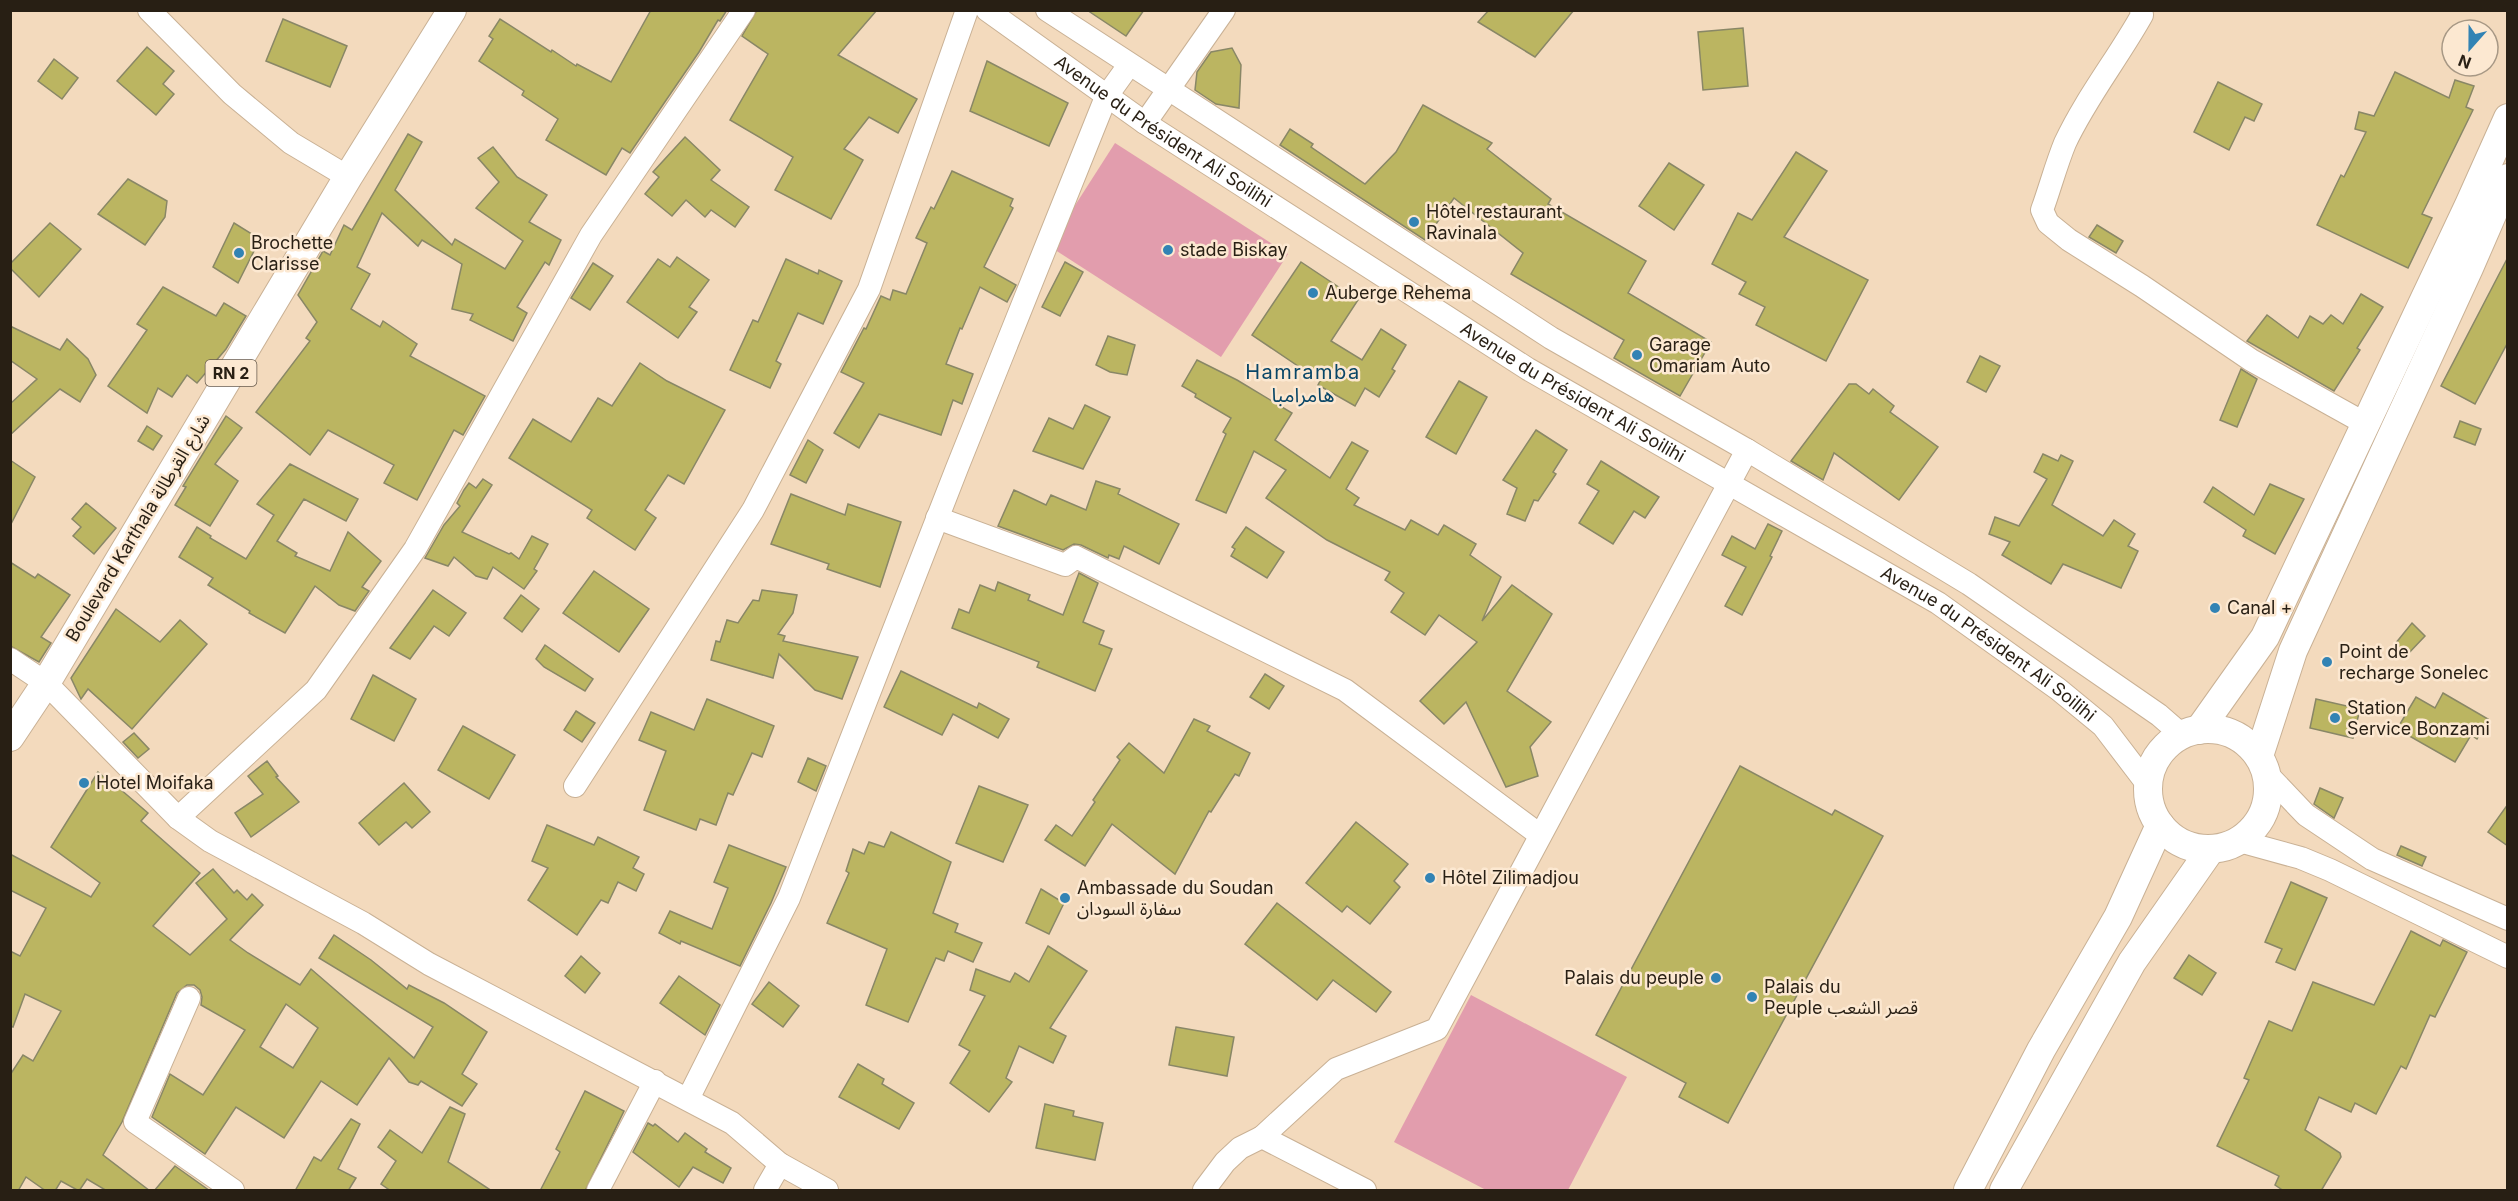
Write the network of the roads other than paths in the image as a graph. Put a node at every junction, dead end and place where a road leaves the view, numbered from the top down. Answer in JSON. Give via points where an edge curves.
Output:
{"nodes":[{"id":1,"x":148,"y":10,"type":"edge"},
{"id":2,"x":452,"y":10,"type":"edge"},
{"id":3,"x":744,"y":10,"type":"edge"},
{"id":4,"x":967,"y":10,"type":"edge"},
{"id":5,"x":987,"y":10,"type":"edge"},
{"id":6,"x":1047,"y":10,"type":"edge"},
{"id":7,"x":1224,"y":10,"type":"edge"},
{"id":8,"x":2141,"y":10,"type":"edge"},
{"id":9,"x":1129,"y":65,"type":"junction"},
{"id":10,"x":1169,"y":91,"type":"junction"},
{"id":11,"x":1106,"y":97,"type":"junction"},
{"id":12,"x":2508,"y":118,"type":"edge"},
{"id":13,"x":1145,"y":123,"type":"junction"},
{"id":14,"x":348,"y":177,"type":"junction"},
{"id":15,"x":2508,"y":178,"type":"edge"},
{"id":16,"x":2489,"y":216,"type":"edge"},
{"id":17,"x":2366,"y":424,"type":"junction"},
{"id":18,"x":1747,"y":450,"type":"junction"},
{"id":19,"x":1728,"y":483,"type":"junction"},
{"id":20,"x":937,"y":518,"type":"junction"},
{"id":21,"x":10,"y":659,"type":"edge"},
{"id":22,"x":46,"y":683,"type":"junction"},
{"id":23,"x":2191,"y":732,"type":"junction"},
{"id":24,"x":10,"y":737,"type":"edge"},
{"id":25,"x":2263,"y":765,"type":"junction"},
{"id":26,"x":2148,"y":785,"type":"junction"},
{"id":27,"x":575,"y":786,"type":"dead end"},
{"id":28,"x":178,"y":818,"type":"junction"},
{"id":29,"x":2160,"y":825,"type":"junction"},
{"id":30,"x":1540,"y":836,"type":"junction"},
{"id":31,"x":2239,"y":841,"type":"junction"},
{"id":32,"x":2211,"y":849,"type":"junction"},
{"id":33,"x":2508,"y":919,"type":"edge"},
{"id":34,"x":2508,"y":957,"type":"edge"},
{"id":35,"x":189,"y":998,"type":"dead end"},
{"id":36,"x":655,"y":1081,"type":"junction"},
{"id":37,"x":688,"y":1099,"type":"junction"},
{"id":38,"x":1262,"y":1137,"type":"junction"},
{"id":39,"x":780,"y":1164,"type":"junction"},
{"id":40,"x":233,"y":1191,"type":"edge"},
{"id":41,"x":598,"y":1191,"type":"edge"},
{"id":42,"x":765,"y":1191,"type":"edge"},
{"id":43,"x":826,"y":1191,"type":"edge"},
{"id":44,"x":1204,"y":1191,"type":"edge"},
{"id":45,"x":1365,"y":1191,"type":"edge"},
{"id":46,"x":1968,"y":1191,"type":"edge"},
{"id":47,"x":2004,"y":1191,"type":"edge"}],
"edges":[{"from":1,"to":14,"type":"street","via":[[232,94],[291,143]]},
{"from":2,"to":14,"type":"main road","name":"Boulevard Karthala شارع القرطالة","number":"RN 2"},
{"from":3,"to":28,"type":"street","via":[[591,235],[415,549],[316,690]]},
{"from":4,"to":27,"type":"street","via":[[869,289],[753,510]]},
{"from":5,"to":11,"type":"street","name":"Avenue du Président Ali Soilihi"},
{"from":6,"to":9,"type":"street","name":"Avenue du Président Ali Soilihi"},
{"from":7,"to":10,"type":"street"},
{"from":8,"to":17,"type":"street","via":[[2142,15],[2066,143],[2042,210],[2048,223],[2251,360]]},
{"from":9,"to":10,"type":"street","name":"Avenue du Président Ali Soilihi"},
{"from":9,"to":11,"type":"street"},
{"from":10,"to":13,"type":"street"},
{"from":10,"to":18,"type":"street","name":"Avenue du Président Ali Soilihi","via":[[1551,338]]},
{"from":11,"to":13,"type":"street","name":"Avenue du Président Ali Soilihi"},
{"from":11,"to":20,"type":"street"},
{"from":12,"to":16,"type":"main road"},
{"from":13,"to":19,"type":"street","name":"Avenue du Président Ali Soilihi","via":[[1528,369]]},
{"from":14,"to":22,"type":"main road","name":"Boulevard Karthala شارع القرطالة","number":"RN 2"},
{"from":15,"to":16,"type":"main road"},
{"from":16,"to":17,"type":"main road"},
{"from":16,"to":25,"type":"main road","via":[[2293,651]]},
{"from":17,"to":23,"type":"main road","via":[[2265,637]]},
{"from":18,"to":19,"type":"street"},
{"from":18,"to":23,"type":"street","name":"Avenue du Président Ali Soilihi","via":[[1969,584],[2159,715]]},
{"from":19,"to":26,"type":"street","name":"Avenue du Président Ali Soilihi","via":[[1938,603],[2058,689],[2103,726]]},
{"from":19,"to":30,"type":"street"},
{"from":20,"to":30,"type":"street","via":[[1065,565],[1076,557],[1345,690]]},
{"from":20,"to":37,"type":"street","via":[[789,898]]},
{"from":21,"to":22,"type":"street"},
{"from":22,"to":24,"type":"main road","name":"Boulevard Karthala شارع القرطالة","number":"RN 2"},
{"from":22,"to":28,"type":"street"},
{"from":23,"to":25,"type":"main road","via":[[2216,730],[2232,735],[2247,743]]},
{"from":23,"to":26,"type":"main road","via":[[2158,755]]},
{"from":25,"to":31,"type":"main road","via":[[2269,793],[2264,812],[2254,829]]},
{"from":25,"to":33,"type":"street","via":[[2306,815],[2372,859]]},
{"from":26,"to":29,"type":"main road","via":[[2151,806]]},
{"from":28,"to":36,"type":"street","via":[[210,841],[363,923],[429,964]]},
{"from":29,"to":32,"type":"main road","via":[[2182,843]]},
{"from":29,"to":46,"type":"main road","via":[[2118,916],[2041,1050]]},
{"from":30,"to":38,"type":"street","via":[[1437,1029],[1336,1069]]},
{"from":31,"to":32,"type":"main road"},
{"from":31,"to":34,"type":"street","via":[[2330,870]]},
{"from":32,"to":47,"type":"main road","via":[[2132,962]]},
{"from":35,"to":40,"type":"street","via":[[135,1122]]},
{"from":36,"to":37,"type":"street"},
{"from":36,"to":41,"type":"street"},
{"from":37,"to":39,"type":"street","via":[[732,1123]]},
{"from":38,"to":44,"type":"street","via":[[1240,1148]]},
{"from":38,"to":45,"type":"street"},
{"from":39,"to":42,"type":"street"},
{"from":39,"to":43,"type":"street"}]}
